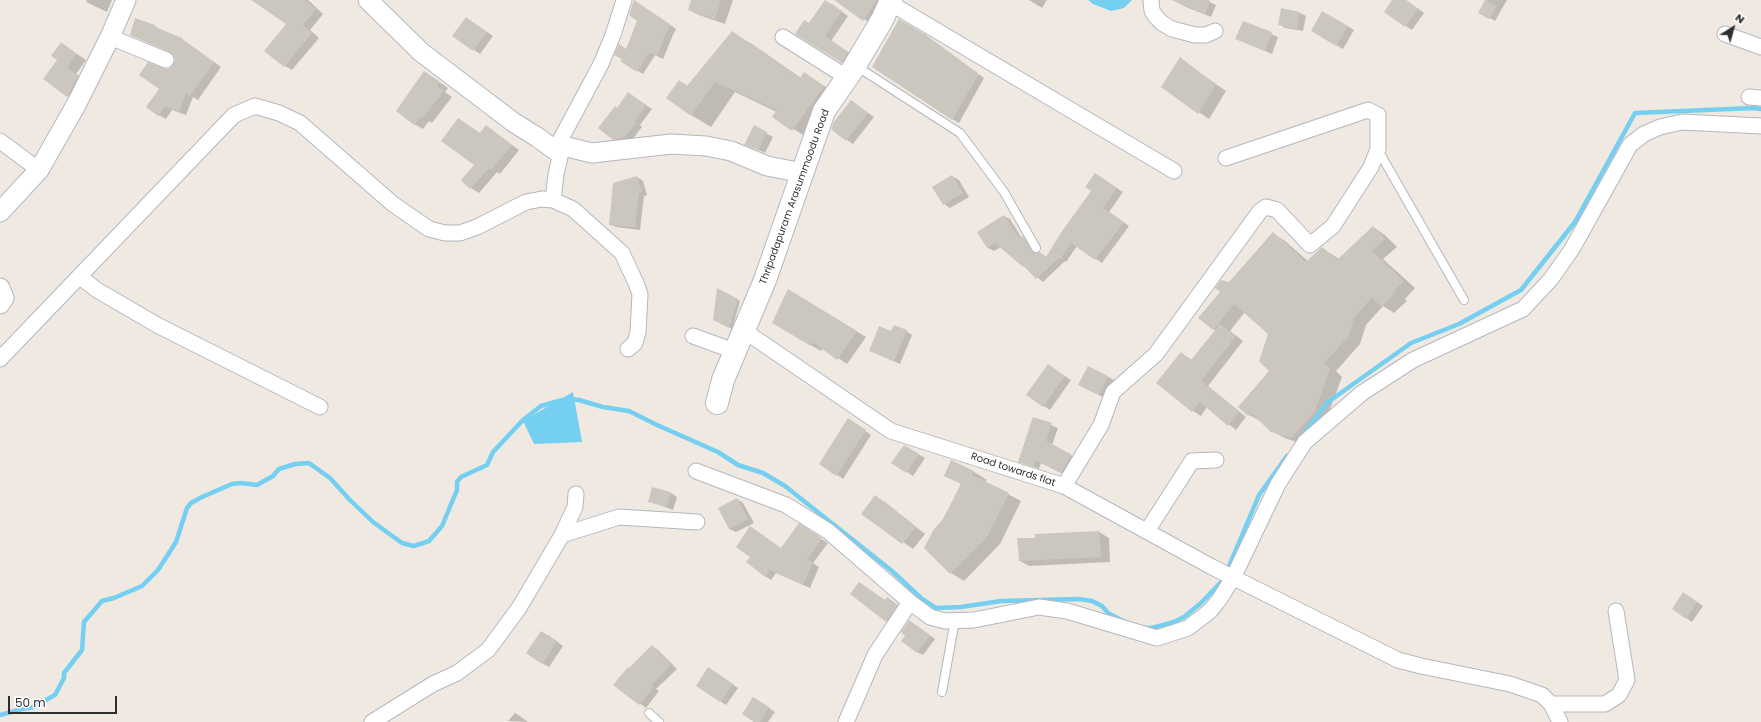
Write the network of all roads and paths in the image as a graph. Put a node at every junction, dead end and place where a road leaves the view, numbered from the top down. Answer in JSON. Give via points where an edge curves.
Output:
{"nodes":[{"id":1,"x":126,"y":0,"type":"edge"},
{"id":2,"x":368,"y":0,"type":"edge"},
{"id":3,"x":624,"y":0,"type":"edge"},
{"id":4,"x":1151,"y":0,"type":"edge"},
{"id":5,"x":891,"y":2,"type":"edge"},
{"id":6,"x":1215,"y":31,"type":"dead end"},
{"id":7,"x":1725,"y":34,"type":"dead end"},
{"id":8,"x":110,"y":37,"type":"junction"},
{"id":9,"x":783,"y":37,"type":"dead end"},
{"id":10,"x":1761,"y":47,"type":"edge"},
{"id":11,"x":166,"y":60,"type":"dead end"},
{"id":12,"x":852,"y":71,"type":"junction"},
{"id":13,"x":1761,"y":126,"type":"edge"},
{"id":14,"x":0,"y":141,"type":"edge"},
{"id":15,"x":1378,"y":149,"type":"junction"},
{"id":16,"x":555,"y":150,"type":"junction"},
{"id":17,"x":1226,"y":158,"type":"dead end"},
{"id":18,"x":39,"y":170,"type":"junction"},
{"id":19,"x":1174,"y":171,"type":"dead end"},
{"id":20,"x":803,"y":173,"type":"junction"},
{"id":21,"x":553,"y":200,"type":"junction"},
{"id":22,"x":0,"y":212,"type":"edge"},
{"id":23,"x":1036,"y":248,"type":"dead end"},
{"id":24,"x":80,"y":277,"type":"junction"},
{"id":25,"x":0,"y":288,"type":"edge"},
{"id":26,"x":1464,"y":300,"type":"dead end"},
{"id":27,"x":0,"y":304,"type":"edge"},
{"id":28,"x":743,"y":330,"type":"junction"},
{"id":29,"x":693,"y":336,"type":"dead end"},
{"id":30,"x":628,"y":349,"type":"dead end"},
{"id":31,"x":734,"y":351,"type":"junction"},
{"id":32,"x":0,"y":359,"type":"edge"},
{"id":33,"x":717,"y":403,"type":"dead end"},
{"id":34,"x":320,"y":407,"type":"dead end"},
{"id":35,"x":1216,"y":460,"type":"dead end"},
{"id":36,"x":696,"y":471,"type":"dead end"},
{"id":37,"x":1064,"y":486,"type":"junction"},
{"id":38,"x":576,"y":494,"type":"dead end"},
{"id":39,"x":697,"y":522,"type":"dead end"},
{"id":40,"x":1147,"y":532,"type":"junction"},
{"id":41,"x":562,"y":536,"type":"junction"},
{"id":42,"x":1232,"y":577,"type":"junction"},
{"id":43,"x":910,"y":602,"type":"junction"},
{"id":44,"x":1616,"y":611,"type":"dead end"},
{"id":45,"x":955,"y":620,"type":"junction"},
{"id":46,"x":942,"y":692,"type":"dead end"},
{"id":47,"x":1550,"y":704,"type":"junction"},
{"id":48,"x":649,"y":713,"type":"dead end"},
{"id":49,"x":372,"y":722,"type":"edge"},
{"id":50,"x":659,"y":722,"type":"edge"},
{"id":51,"x":846,"y":722,"type":"edge"},
{"id":52,"x":1560,"y":722,"type":"edge"}],
"edges":[{"from":1,"to":8,"type":"street"},
{"from":2,"to":16,"type":"street","via":[[421,52],[513,122]]},
{"from":3,"to":16,"type":"street","via":[[601,64]]},
{"from":4,"to":6,"type":"street","via":[[1152,11],[1156,17],[1172,29],[1206,36]]},
{"from":5,"to":12,"type":"main road","name":"Thripadapuram Arasummoodu Road"},
{"from":5,"to":19,"type":"street"},
{"from":7,"to":10,"type":"street"},
{"from":8,"to":11,"type":"street"},
{"from":8,"to":18,"type":"street","via":[[76,105]]},
{"from":9,"to":12,"type":"street"},
{"from":12,"to":20,"type":"main road","name":"Thripadapuram Arasummoodu Road","via":[[824,111]]},
{"from":12,"to":23,"type":"lane","via":[[960,133],[1004,192]]},
{"from":13,"to":42,"type":"street","via":[[1682,122],[1644,134],[1630,145],[1572,249],[1551,279],[1523,309],[1412,360],[1362,393],[1305,442],[1278,484]]},
{"from":14,"to":18,"type":"street"},
{"from":15,"to":17,"type":"street","via":[[1378,115],[1368,110]]},
{"from":15,"to":26,"type":"lane"},
{"from":15,"to":37,"type":"street","name":"Road towards flat","via":[[1371,167],[1332,226],[1310,246],[1277,210],[1266,207],[1260,210],[1156,354],[1113,392],[1101,425]]},
{"from":16,"to":20,"type":"street","via":[[563,146],[592,153],[671,144],[706,146],[731,152],[767,166]]},
{"from":16,"to":21,"type":"street","via":[[560,157]]},
{"from":18,"to":22,"type":"street"},
{"from":20,"to":28,"type":"main road","name":"Thripadapuram Arasummoodu Road","via":[[765,280]]},
{"from":21,"to":24,"type":"street","via":[[526,202],[460,234],[445,234],[429,229],[389,201],[300,123],[255,106],[234,115]]},
{"from":21,"to":30,"type":"street","via":[[563,203],[583,216],[615,245],[626,260],[640,294],[638,332],[635,343]]},
{"from":24,"to":32,"type":"street"},
{"from":24,"to":34,"type":"street","via":[[156,325]]},
{"from":25,"to":27,"type":"street","via":[[4,298]]},
{"from":28,"to":31,"type":"main road","name":"Thripadapuram Arasummoodu Road"},
{"from":28,"to":37,"type":"street","name":"Road towards flat","via":[[891,431]]},
{"from":29,"to":31,"type":"street"},
{"from":31,"to":33,"type":"main road","name":"Thripadapuram Arasummoodu Road"},
{"from":35,"to":40,"type":"street","via":[[1192,461]]},
{"from":36,"to":43,"type":"street","via":[[786,505],[828,531]]},
{"from":37,"to":40,"type":"street"},
{"from":38,"to":41,"type":"street","via":[[575,507]]},
{"from":39,"to":41,"type":"street","via":[[619,517]]},
{"from":40,"to":42,"type":"street"},
{"from":41,"to":49,"type":"street","via":[[519,608],[488,650],[457,673],[416,694]]},
{"from":42,"to":45,"type":"street","via":[[1210,611],[1188,628],[1157,638],[1068,611],[1039,607],[974,620]]},
{"from":42,"to":47,"type":"street","via":[[1398,660],[1510,684],[1542,695]]},
{"from":43,"to":45,"type":"street","via":[[930,617],[945,621]]},
{"from":43,"to":51,"type":"street","via":[[875,655]]},
{"from":44,"to":47,"type":"street","via":[[1627,680],[1619,696],[1605,704]]},
{"from":45,"to":46,"type":"lane"},
{"from":47,"to":52,"type":"street"},
{"from":48,"to":50,"type":"lane"}]}
